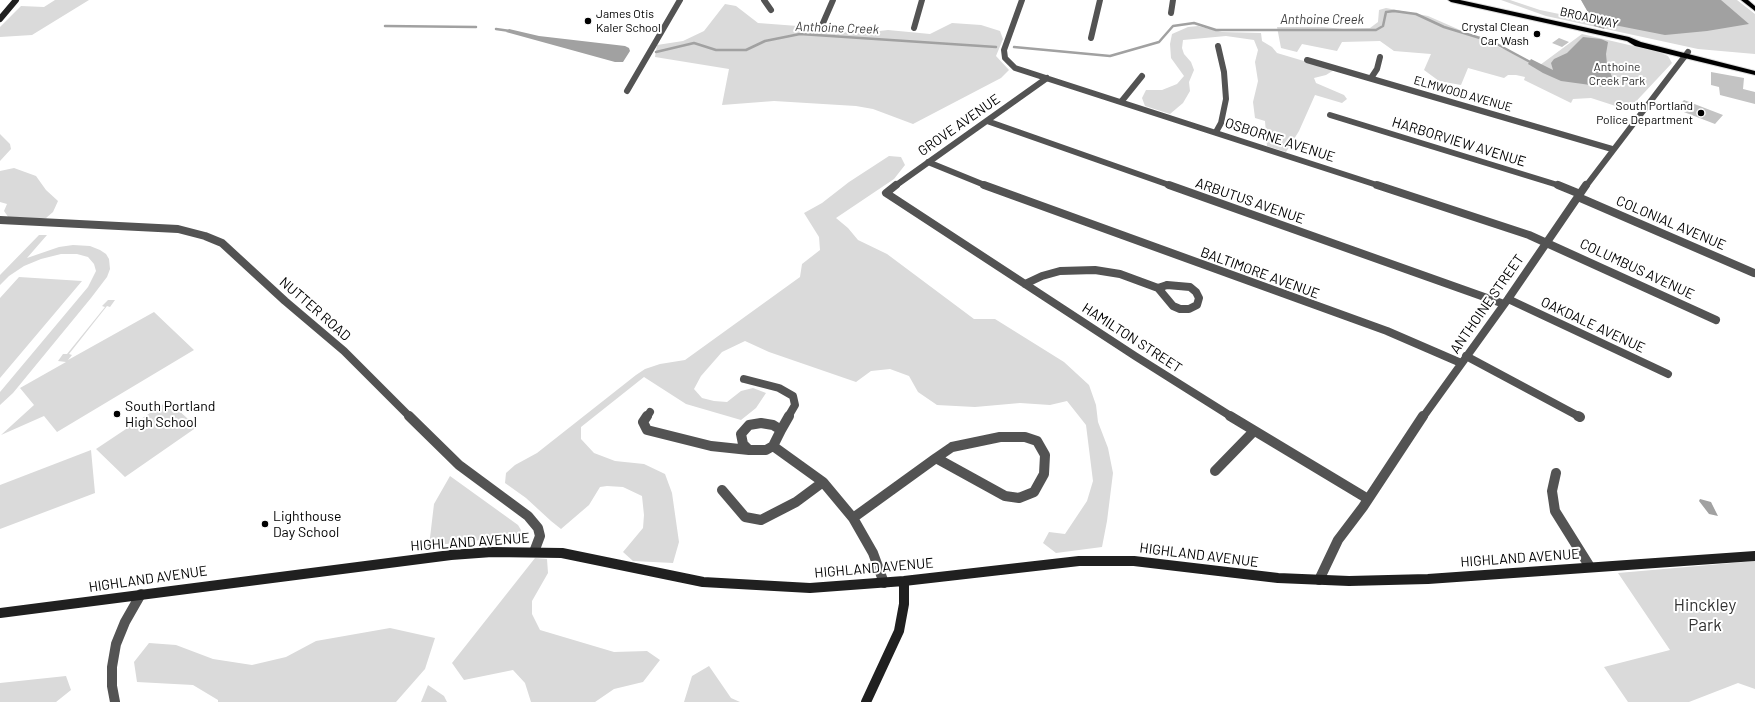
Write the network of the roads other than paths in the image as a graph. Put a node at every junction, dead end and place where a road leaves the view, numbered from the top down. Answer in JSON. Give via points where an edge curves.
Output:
{"nodes":[{"id":1,"x":16,"y":0,"type":"edge"},
{"id":2,"x":680,"y":0,"type":"edge"},
{"id":3,"x":764,"y":0,"type":"edge"},
{"id":4,"x":833,"y":0,"type":"edge"},
{"id":5,"x":922,"y":0,"type":"edge"},
{"id":6,"x":1022,"y":0,"type":"edge"},
{"id":7,"x":1100,"y":0,"type":"edge"},
{"id":8,"x":1173,"y":0,"type":"edge"},
{"id":9,"x":1451,"y":0,"type":"edge"},
{"id":10,"x":1744,"y":0,"type":"edge"},
{"id":11,"x":1755,"y":9,"type":"edge"},
{"id":12,"x":772,"y":10,"type":"dead end"},
{"id":13,"x":1171,"y":13,"type":"dead end"},
{"id":14,"x":0,"y":19,"type":"edge"},
{"id":15,"x":823,"y":23,"type":"dead end"},
{"id":16,"x":914,"y":28,"type":"dead end"},
{"id":17,"x":1091,"y":38,"type":"dead end"},
{"id":18,"x":1218,"y":46,"type":"dead end"},
{"id":19,"x":1687,"y":54,"type":"junction"},
{"id":20,"x":1380,"y":57,"type":"dead end"},
{"id":21,"x":1307,"y":60,"type":"dead end"},
{"id":22,"x":1755,"y":66,"type":"edge"},
{"id":23,"x":1755,"y":73,"type":"edge"},
{"id":24,"x":1142,"y":76,"type":"dead end"},
{"id":25,"x":1047,"y":78,"type":"junction"},
{"id":26,"x":1371,"y":78,"type":"junction"},
{"id":27,"x":627,"y":91,"type":"dead end"},
{"id":28,"x":1121,"y":102,"type":"junction"},
{"id":29,"x":1330,"y":115,"type":"dead end"},
{"id":30,"x":987,"y":121,"type":"junction"},
{"id":31,"x":1216,"y":132,"type":"junction"},
{"id":32,"x":1612,"y":149,"type":"junction"},
{"id":33,"x":928,"y":162,"type":"junction"},
{"id":34,"x":886,"y":193,"type":"joint"},
{"id":35,"x":1579,"y":196,"type":"junction"},
{"id":36,"x":0,"y":220,"type":"edge"},
{"id":37,"x":1547,"y":242,"type":"junction"},
{"id":38,"x":1754,"y":273,"type":"dead end"},
{"id":39,"x":1025,"y":284,"type":"junction"},
{"id":40,"x":1158,"y":288,"type":"junction"},
{"id":41,"x":1506,"y":302,"type":"junction"},
{"id":42,"x":1716,"y":320,"type":"dead end"},
{"id":43,"x":1464,"y":360,"type":"junction"},
{"id":44,"x":1668,"y":374,"type":"dead end"},
{"id":45,"x":744,"y":379,"type":"dead end"},
{"id":46,"x":650,"y":412,"type":"dead end"},
{"id":47,"x":1580,"y":417,"type":"dead end"},
{"id":48,"x":781,"y":430,"type":"junction"},
{"id":49,"x":1254,"y":430,"type":"junction"},
{"id":50,"x":773,"y":446,"type":"junction"},
{"id":51,"x":749,"y":450,"type":"junction"},
{"id":52,"x":936,"y":458,"type":"junction"},
{"id":53,"x":1215,"y":472,"type":"dead end"},
{"id":54,"x":1556,"y":473,"type":"dead end"},
{"id":55,"x":823,"y":482,"type":"junction"},
{"id":56,"x":722,"y":490,"type":"dead end"},
{"id":57,"x":1368,"y":499,"type":"junction"},
{"id":58,"x":853,"y":518,"type":"junction"},
{"id":59,"x":534,"y":552,"type":"junction"},
{"id":60,"x":1755,"y":556,"type":"edge"},
{"id":61,"x":1590,"y":567,"type":"junction"},
{"id":62,"x":1319,"y":580,"type":"junction"},
{"id":63,"x":904,"y":581,"type":"junction"},
{"id":64,"x":884,"y":583,"type":"junction"},
{"id":65,"x":141,"y":594,"type":"junction"},
{"id":66,"x":0,"y":612,"type":"edge"},
{"id":67,"x":115,"y":702,"type":"edge"},
{"id":68,"x":866,"y":702,"type":"edge"}],
"edges":[{"from":1,"to":14,"type":"street"},
{"from":2,"to":27,"type":"street","via":[[646,54]]},
{"from":3,"to":12,"type":"street"},
{"from":4,"to":15,"type":"street"},
{"from":5,"to":16,"type":"street"},
{"from":6,"to":25,"type":"street","name":"OSBORNE AVENUE","via":[[1004,50],[1004,58],[1020,70]]},
{"from":7,"to":17,"type":"street"},
{"from":8,"to":13,"type":"street"},
{"from":9,"to":19,"type":"main road","name":"BROADWAY"},
{"from":10,"to":11,"type":"main road"},
{"from":18,"to":31,"type":"street","via":[[1224,72],[1226,99],[1221,123]]},
{"from":19,"to":22,"type":"main road","name":"BROADWAY"},
{"from":19,"to":23,"type":"main road","name":"BROADWAY"},
{"from":19,"to":32,"type":"street","name":"ANTHOINE STREET"},
{"from":20,"to":26,"type":"street"},
{"from":21,"to":26,"type":"street","name":"ELMWOOD AVENUE"},
{"from":24,"to":28,"type":"street"},
{"from":25,"to":28,"type":"street","name":"OSBORNE AVENUE"},
{"from":25,"to":30,"type":"street","name":"GROVE AVENUE"},
{"from":26,"to":32,"type":"street","name":"ELMWOOD AVENUE"},
{"from":28,"to":31,"type":"street","name":"OSBORNE AVENUE"},
{"from":29,"to":35,"type":"street","name":"HARBORVIEW AVENUE","via":[[1544,180]]},
{"from":30,"to":33,"type":"street","name":"GROVE AVENUE"},
{"from":30,"to":41,"type":"street","name":"ARBUTUS AVENUE"},
{"from":31,"to":37,"type":"street","name":"OSBORNE AVENUE","via":[[1476,216]]},
{"from":32,"to":35,"type":"street","name":"ANTHOINE STREET"},
{"from":33,"to":34,"type":"street","name":"GROVE AVENUE"},
{"from":33,"to":43,"type":"street","name":"BALTIMORE AVENUE","via":[[1050,210]]},
{"from":34,"to":39,"type":"street","name":"HAMILTON STREET"},
{"from":35,"to":37,"type":"street","name":"ANTHOINE STREET"},
{"from":35,"to":38,"type":"street","name":"COLONIAL AVENUE"},
{"from":36,"to":59,"type":"street","name":"NUTTER ROAD","via":[[178,229],[222,243],[344,351],[459,465],[528,516],[538,528],[540,536]]},
{"from":37,"to":41,"type":"street","name":"ANTHOINE STREET"},
{"from":37,"to":42,"type":"street","name":"COLUMBUS AVENUE"},
{"from":39,"to":40,"type":"street","via":[[1060,271],[1095,270],[1124,275]]},
{"from":39,"to":49,"type":"street","name":"HAMILTON STREET"},
{"from":40,"to":40,"type":"street","via":[[1167,285],[1190,287],[1199,298],[1197,305],[1189,309],[1173,306]]},
{"from":41,"to":43,"type":"street","name":"ANTHOINE STREET"},
{"from":41,"to":44,"type":"street","name":"OAKDALE AVENUE"},
{"from":43,"to":47,"type":"street","name":"BALTIMORE AVENUE"},
{"from":43,"to":57,"type":"street","name":"ANTHOINE STREET"},
{"from":45,"to":48,"type":"street","via":[[780,388],[793,396],[795,405]]},
{"from":46,"to":51,"type":"street","via":[[643,422],[647,430],[711,446]]},
{"from":48,"to":50,"type":"street"},
{"from":48,"to":51,"type":"street","via":[[773,425],[761,423],[749,425],[741,434],[743,444]]},
{"from":49,"to":53,"type":"street"},
{"from":49,"to":57,"type":"street","name":"HAMILTON STREET"},
{"from":50,"to":51,"type":"street","via":[[759,451]]},
{"from":50,"to":55,"type":"street"},
{"from":52,"to":52,"type":"street","via":[[1006,496],[1019,498],[1034,492],[1044,474],[1045,455],[1037,441],[1025,437],[1000,437],[977,441],[952,448]]},
{"from":52,"to":58,"type":"street"},
{"from":54,"to":61,"type":"street","via":[[1552,491],[1555,511]]},
{"from":55,"to":56,"type":"street","via":[[796,502],[761,520],[745,517]]},
{"from":55,"to":58,"type":"street"},
{"from":57,"to":62,"type":"street","name":"ANTHOINE STREET","via":[[1332,548]]},
{"from":58,"to":64,"type":"street","via":[[873,553]]},
{"from":59,"to":64,"type":"street","name":"HIGHLAND AVENUE","via":[[562,553],[703,582],[810,588]]},
{"from":59,"to":65,"type":"street","name":"HIGHLAND AVENUE","via":[[451,555]]},
{"from":60,"to":61,"type":"street","name":"HIGHLAND AVENUE"},
{"from":61,"to":62,"type":"street","name":"HIGHLAND AVENUE","via":[[1428,578]]},
{"from":62,"to":63,"type":"street","name":"HIGHLAND AVENUE","via":[[1278,578],[1134,561],[1079,560]]},
{"from":63,"to":64,"type":"street","name":"HIGHLAND AVENUE"},
{"from":63,"to":68,"type":"street","via":[[904,604],[899,631]]},
{"from":65,"to":66,"type":"street","name":"HIGHLAND AVENUE"},
{"from":65,"to":67,"type":"street","via":[[116,644],[112,667]]}]}
